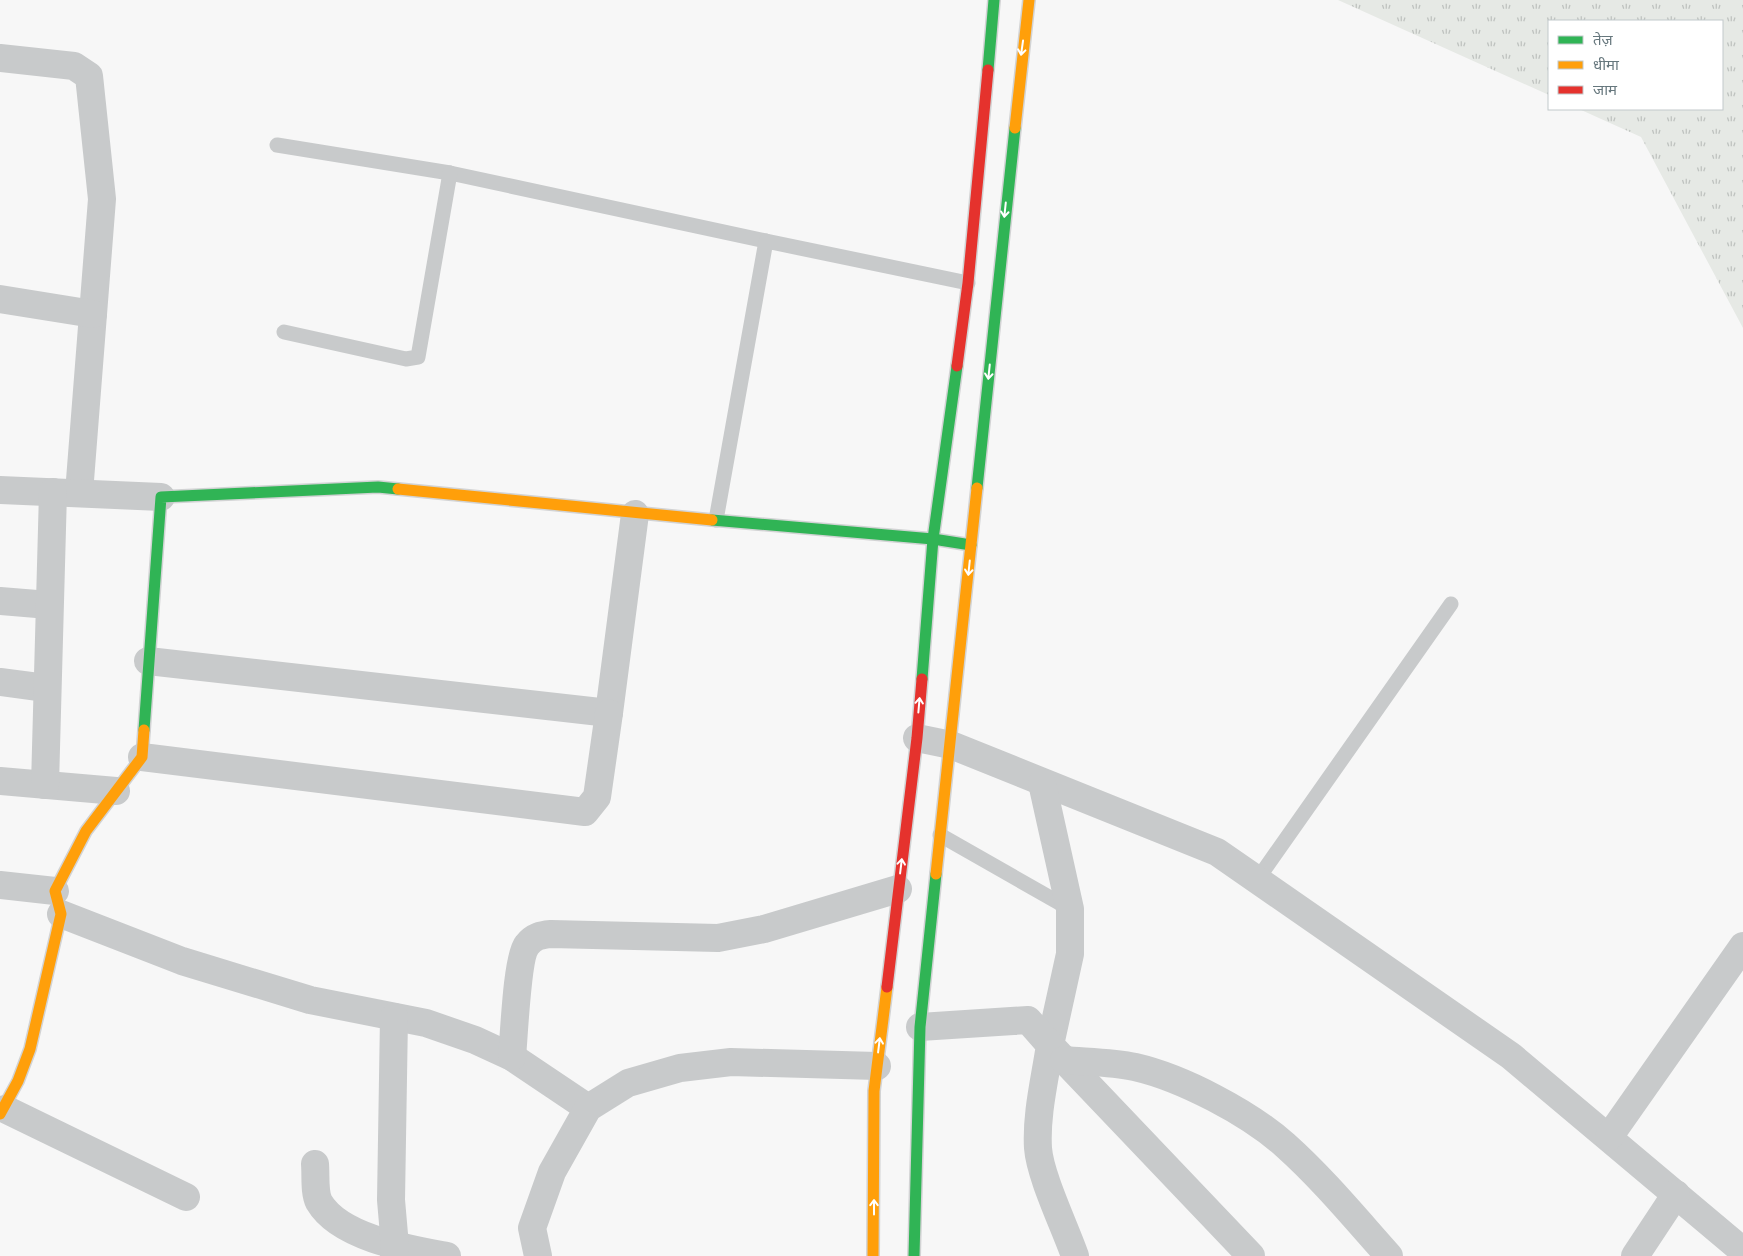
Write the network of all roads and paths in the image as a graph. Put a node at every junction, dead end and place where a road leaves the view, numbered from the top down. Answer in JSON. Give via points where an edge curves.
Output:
{"nodes":[{"id":1,"x":994,"y":0,"type":"edge"},
{"id":2,"x":1029,"y":0,"type":"edge"},
{"id":3,"x":0,"y":58,"type":"edge"},
{"id":4,"x":277,"y":145,"type":"dead end"},
{"id":5,"x":450,"y":173,"type":"junction"},
{"id":6,"x":766,"y":241,"type":"junction"},
{"id":7,"x":968,"y":282,"type":"junction"},
{"id":8,"x":0,"y":299,"type":"edge"},
{"id":9,"x":93,"y":314,"type":"junction"},
{"id":10,"x":284,"y":332,"type":"dead end"},
{"id":11,"x":0,"y":490,"type":"edge"},
{"id":12,"x":66,"y":493,"type":"junction"},
{"id":13,"x":161,"y":498,"type":"junction"},
{"id":14,"x":635,"y":514,"type":"junction"},
{"id":15,"x":716,"y":520,"type":"junction"},
{"id":16,"x":933,"y":539,"type":"junction"},
{"id":17,"x":971,"y":545,"type":"junction"},
{"id":18,"x":0,"y":601,"type":"edge"},
{"id":19,"x":1451,"y":604,"type":"dead end"},
{"id":20,"x":49,"y":605,"type":"junction"},
{"id":21,"x":148,"y":661,"type":"junction"},
{"id":22,"x":0,"y":682,"type":"edge"},
{"id":23,"x":46,"y":688,"type":"junction"},
{"id":24,"x":609,"y":713,"type":"junction"},
{"id":25,"x":917,"y":738,"type":"junction"},
{"id":26,"x":951,"y":745,"type":"junction"},
{"id":27,"x":142,"y":757,"type":"junction"},
{"id":28,"x":0,"y":781,"type":"edge"},
{"id":29,"x":1042,"y":782,"type":"junction"},
{"id":30,"x":44,"y":785,"type":"junction"},
{"id":31,"x":116,"y":792,"type":"junction"},
{"id":32,"x":940,"y":835,"type":"junction"},
{"id":33,"x":1257,"y":880,"type":"junction"},
{"id":34,"x":0,"y":884,"type":"edge"},
{"id":35,"x":898,"y":889,"type":"junction"},
{"id":36,"x":58,"y":902,"type":"junction"},
{"id":37,"x":1070,"y":910,"type":"junction"},
{"id":38,"x":1743,"y":946,"type":"edge"},
{"id":39,"x":394,"y":1017,"type":"junction"},
{"id":40,"x":920,"y":1027,"type":"junction"},
{"id":41,"x":1057,"y":1053,"type":"junction"},
{"id":42,"x":512,"y":1057,"type":"junction"},
{"id":43,"x":877,"y":1066,"type":"junction"},
{"id":44,"x":588,"y":1108,"type":"junction"},
{"id":45,"x":2,"y":1112,"type":"edge"},
{"id":46,"x":1608,"y":1137,"type":"junction"},
{"id":47,"x":315,"y":1164,"type":"dead end"},
{"id":48,"x":1676,"y":1194,"type":"junction"},
{"id":49,"x":186,"y":1197,"type":"dead end"},
{"id":50,"x":394,"y":1251,"type":"edge"},
{"id":51,"x":1743,"y":1251,"type":"edge"},
{"id":52,"x":447,"y":1256,"type":"edge"},
{"id":53,"x":538,"y":1256,"type":"edge"},
{"id":54,"x":873,"y":1256,"type":"edge"},
{"id":55,"x":914,"y":1256,"type":"edge"},
{"id":56,"x":1075,"y":1256,"type":"edge"},
{"id":57,"x":1251,"y":1256,"type":"edge"},
{"id":58,"x":1389,"y":1256,"type":"edge"},
{"id":59,"x":1635,"y":1256,"type":"edge"}],
"edges":[{"from":1,"to":7,"type":"main road"},
{"from":2,"to":17,"type":"main road","one_way":true},
{"from":3,"to":9,"type":"street","via":[[74,66],[89,76],[102,199]]},
{"from":4,"to":5,"type":"lane"},
{"from":5,"to":6,"type":"lane"},
{"from":5,"to":10,"type":"lane","via":[[418,356],[406,359]]},
{"from":6,"to":7,"type":"lane"},
{"from":6,"to":15,"type":"lane"},
{"from":7,"to":16,"type":"main road"},
{"from":8,"to":9,"type":"street"},
{"from":9,"to":12,"type":"street"},
{"from":11,"to":12,"type":"street"},
{"from":12,"to":13,"type":"street"},
{"from":12,"to":20,"type":"street"},
{"from":13,"to":14,"type":"main road","via":[[378,487]]},
{"from":13,"to":21,"type":"main road"},
{"from":14,"to":15,"type":"main road"},
{"from":14,"to":24,"type":"street"},
{"from":15,"to":16,"type":"main road"},
{"from":16,"to":17,"type":"main road"},
{"from":25,"to":16,"type":"main road","one_way":true},
{"from":17,"to":26,"type":"main road","one_way":true},
{"from":18,"to":20,"type":"street"},
{"from":19,"to":33,"type":"lane"},
{"from":20,"to":23,"type":"street"},
{"from":21,"to":24,"type":"street"},
{"from":21,"to":27,"type":"main road"},
{"from":22,"to":23,"type":"street"},
{"from":23,"to":30,"type":"street"},
{"from":24,"to":27,"type":"street","via":[[597,798],[585,812]]},
{"from":25,"to":26,"type":"street"},
{"from":35,"to":25,"type":"main road","one_way":true},
{"from":26,"to":29,"type":"street"},
{"from":26,"to":32,"type":"main road"},
{"from":27,"to":31,"type":"main road"},
{"from":28,"to":30,"type":"street"},
{"from":29,"to":33,"type":"street","via":[[1216,852]]},
{"from":29,"to":37,"type":"street"},
{"from":30,"to":31,"type":"street"},
{"from":31,"to":36,"type":"main road","via":[[86,831]]},
{"from":32,"to":37,"type":"lane"},
{"from":32,"to":40,"type":"main road"},
{"from":33,"to":46,"type":"street","via":[[1511,1056]]},
{"from":34,"to":36,"type":"street"},
{"from":35,"to":42,"type":"street","via":[[764,929],[718,938],[536,936],[526,946],[522,963]]},
{"from":43,"to":35,"type":"main road","one_way":true},
{"from":36,"to":39,"type":"street","via":[[182,961],[310,1000]]},
{"from":36,"to":45,"type":"main road","via":[[30,1049]]},
{"from":37,"to":41,"type":"street","via":[[1070,954]]},
{"from":38,"to":46,"type":"street"},
{"from":39,"to":42,"type":"street","via":[[426,1023]]},
{"from":39,"to":50,"type":"street","via":[[390,1200]]},
{"from":40,"to":41,"type":"street","via":[[1028,1020]]},
{"from":40,"to":55,"type":"main road"},
{"from":41,"to":56,"type":"street","via":[[1038,1126],[1038,1149]]},
{"from":41,"to":57,"type":"street"},
{"from":41,"to":58,"type":"street","via":[[1135,1067],[1178,1081],[1233,1108],[1284,1144],[1329,1188]]},
{"from":42,"to":44,"type":"street"},
{"from":43,"to":44,"type":"street","via":[[731,1062],[680,1068],[628,1083]]},
{"from":54,"to":43,"type":"main road","one_way":true},
{"from":44,"to":53,"type":"street","via":[[552,1172],[532,1228]]},
{"from":45,"to":49,"type":"street"},
{"from":46,"to":48,"type":"street"},
{"from":47,"to":50,"type":"street","via":[[318,1200],[328,1213],[352,1230]]},
{"from":48,"to":51,"type":"street"},
{"from":48,"to":59,"type":"street"},
{"from":50,"to":52,"type":"street"}]}
